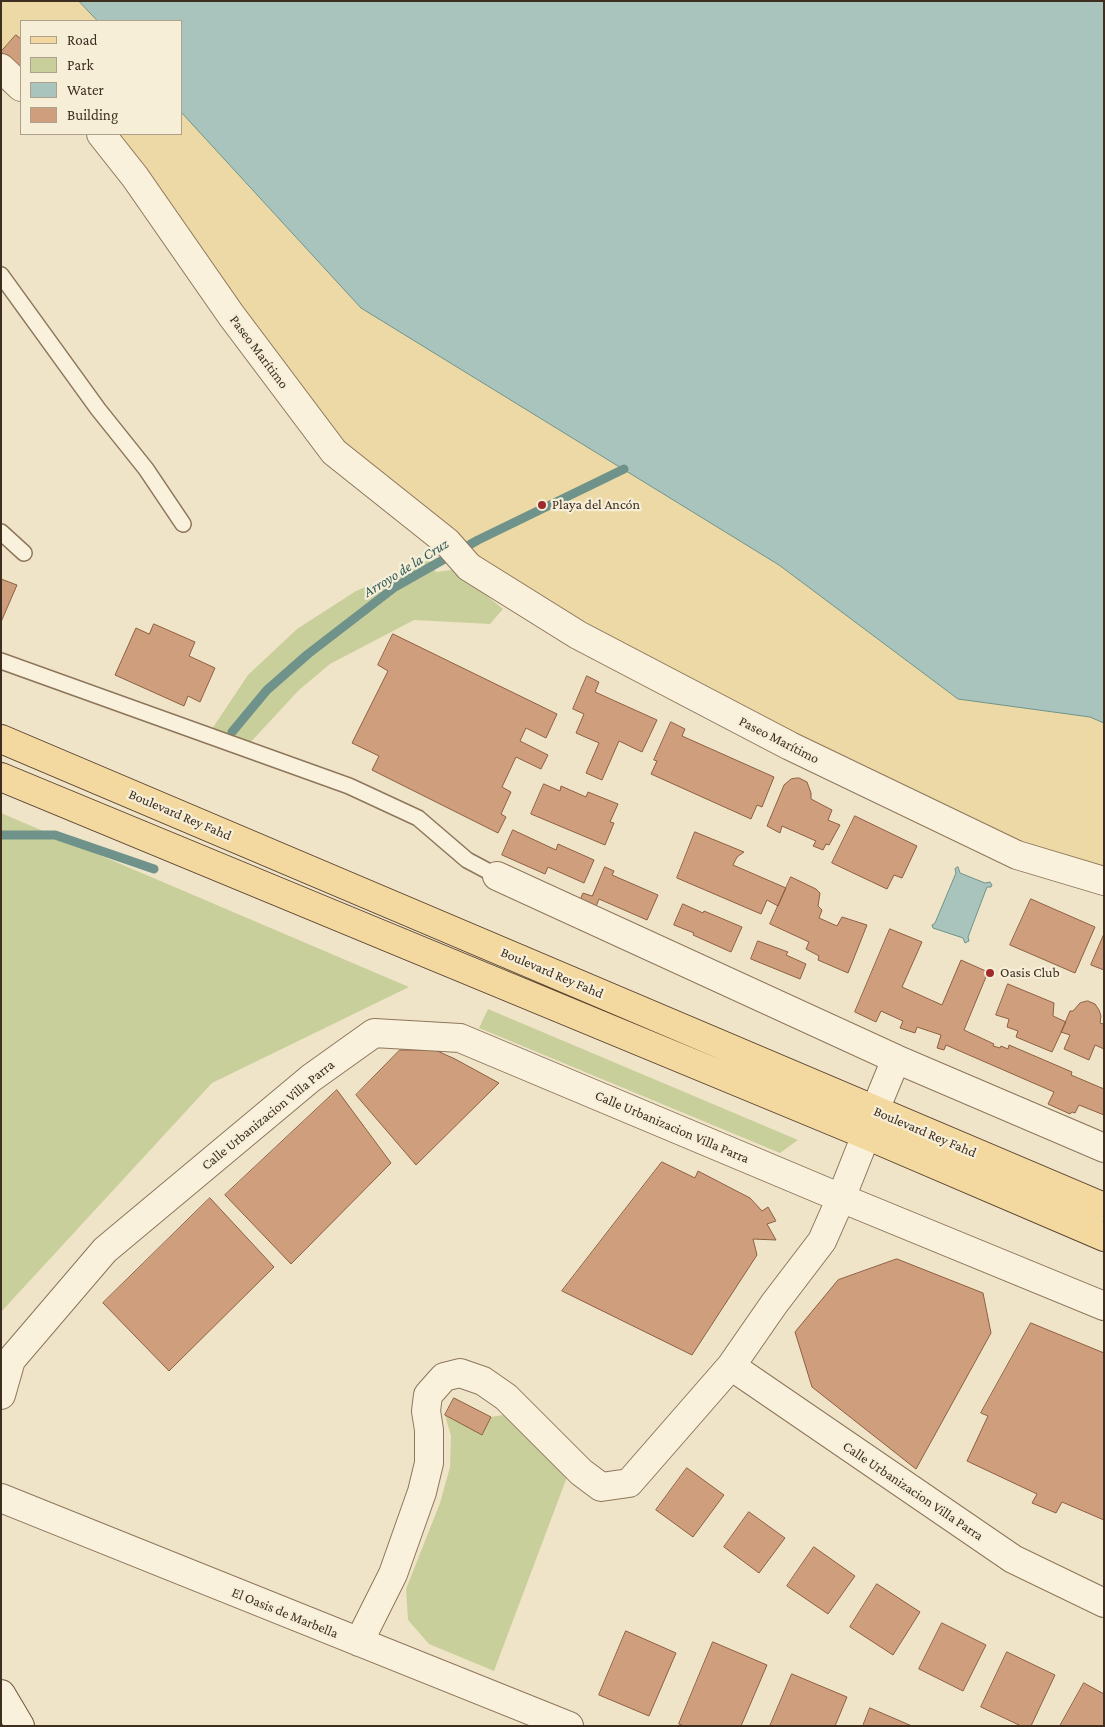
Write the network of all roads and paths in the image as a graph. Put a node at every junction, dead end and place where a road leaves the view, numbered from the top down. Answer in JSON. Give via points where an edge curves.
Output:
{"nodes":[{"id":1,"x":1,"y":68,"type":"edge"},
{"id":2,"x":20,"y":86,"type":"edge"},
{"id":3,"x":102,"y":135,"type":"edge"},
{"id":4,"x":1,"y":275,"type":"edge"},
{"id":5,"x":184,"y":524,"type":"dead end"},
{"id":6,"x":1,"y":532,"type":"edge"},
{"id":7,"x":24,"y":553,"type":"dead end"},
{"id":8,"x":1,"y":661,"type":"edge"},
{"id":9,"x":1,"y":739,"type":"edge"},
{"id":10,"x":1,"y":777,"type":"edge"},
{"id":11,"x":498,"y":876,"type":"joint"},
{"id":12,"x":1104,"y":881,"type":"edge"},
{"id":13,"x":896,"y":1059,"type":"junction"},
{"id":14,"x":875,"y":1110,"type":"junction"},
{"id":15,"x":866,"y":1135,"type":"junction"},
{"id":16,"x":1104,"y":1148,"type":"edge"},
{"id":17,"x":841,"y":1198,"type":"junction"},
{"id":18,"x":1104,"y":1207,"type":"edge"},
{"id":19,"x":1104,"y":1237,"type":"edge"},
{"id":20,"x":1104,"y":1306,"type":"edge"},
{"id":21,"x":730,"y":1366,"type":"junction"},
{"id":22,"x":1,"y":1395,"type":"edge"},
{"id":23,"x":1,"y":1498,"type":"edge"},
{"id":24,"x":1104,"y":1604,"type":"edge"},
{"id":25,"x":359,"y":1642,"type":"junction"},
{"id":26,"x":1,"y":1694,"type":"edge"},
{"id":27,"x":20,"y":1726,"type":"edge"},
{"id":28,"x":569,"y":1726,"type":"edge"}],
"edges":[{"from":1,"to":2,"type":"street"},
{"from":3,"to":12,"type":"street","name":"Paseo Marítimo","via":[[334,452],[447,542],[469,568],[578,636],[790,746],[1017,855]]},
{"from":4,"to":5,"type":"lane","via":[[98,409],[146,468]]},
{"from":6,"to":7,"type":"lane"},
{"from":8,"to":11,"type":"lane","via":[[349,786],[418,818],[467,860]]},
{"from":9,"to":14,"type":"main road","name":"Boulevard Rey Fahd"},
{"from":10,"to":15,"type":"main road","name":"Boulevard Rey Fahd"},
{"from":11,"to":13,"type":"street"},
{"from":13,"to":14,"type":"street"},
{"from":13,"to":16,"type":"street"},
{"from":14,"to":18,"type":"main road","name":"Boulevard Rey Fahd"},
{"from":15,"to":17,"type":"street"},
{"from":15,"to":19,"type":"main road","name":"Boulevard Rey Fahd"},
{"from":17,"to":20,"type":"street","name":"Calle Urbanizacion Villa Parra"},
{"from":17,"to":21,"type":"street","via":[[822,1241]]},
{"from":17,"to":22,"type":"street","name":"Calle Urbanizacion Villa Parra","via":[[460,1038],[374,1033],[311,1078],[105,1250],[11,1360]]},
{"from":21,"to":24,"type":"street","name":"Calle Urbanizacion Villa Parra","via":[[1013,1559]]},
{"from":21,"to":25,"type":"street","via":[[629,1483],[601,1487],[581,1472],[506,1397],[483,1381],[460,1373],[444,1377],[428,1395],[429,1463],[422,1492],[393,1574]]},
{"from":23,"to":25,"type":"street","name":"El Oasis de Marbella"},
{"from":25,"to":28,"type":"street","name":"El Oasis de Marbella"},
{"from":26,"to":27,"type":"street"}]}
